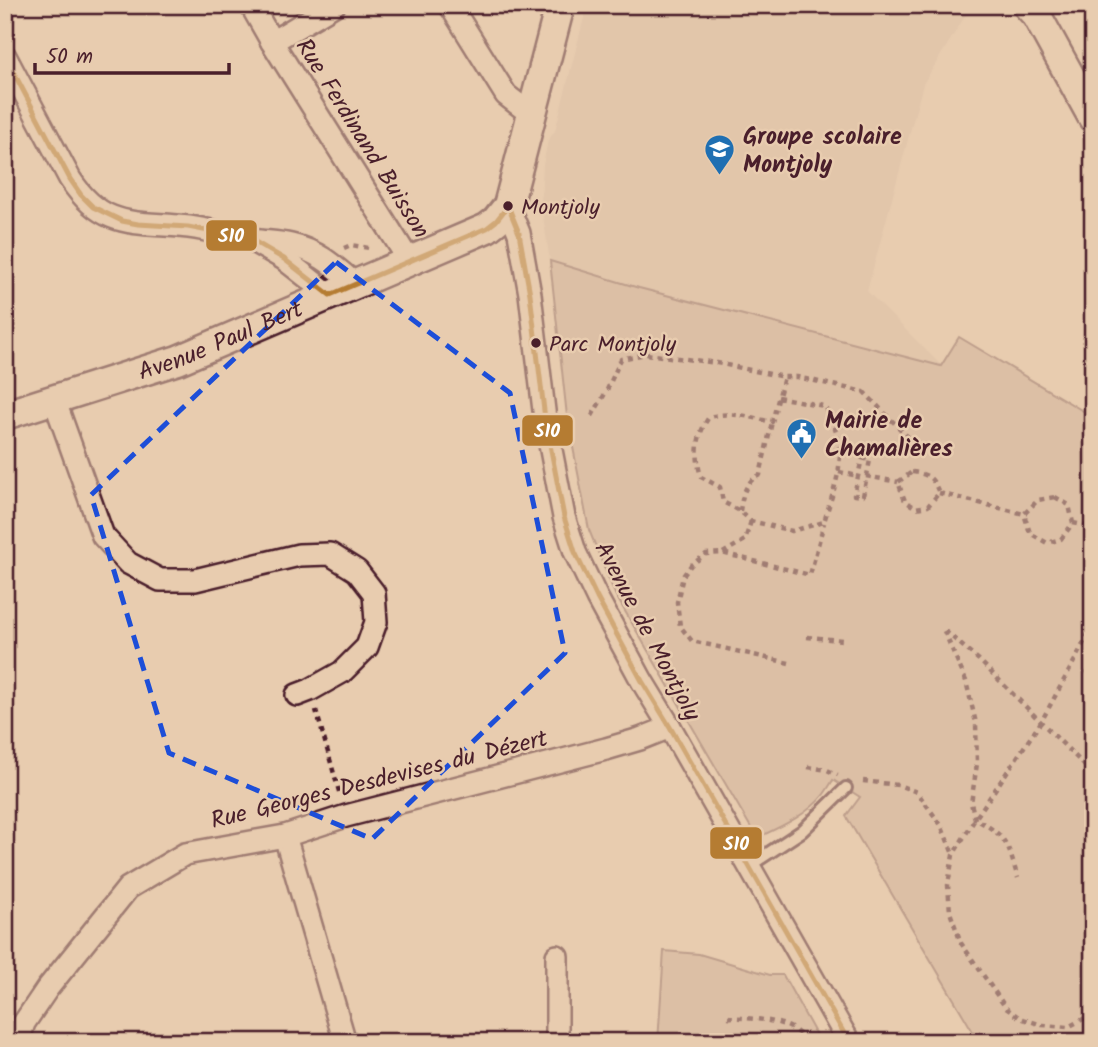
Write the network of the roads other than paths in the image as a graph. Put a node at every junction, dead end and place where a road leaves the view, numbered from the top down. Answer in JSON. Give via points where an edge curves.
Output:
{"nodes":[{"id":1,"x":251,"y":5,"type":"edge"},
{"id":2,"x":334,"y":5,"type":"edge"},
{"id":3,"x":450,"y":5,"type":"edge"},
{"id":4,"x":1027,"y":5,"type":"edge"},
{"id":5,"x":560,"y":8,"type":"edge"},
{"id":6,"x":272,"y":42,"type":"junction"},
{"id":7,"x":5,"y":56,"type":"edge"},
{"id":8,"x":532,"y":115,"type":"junction"},
{"id":9,"x":1093,"y":118,"type":"edge"},
{"id":10,"x":508,"y":206,"type":"junction"},
{"id":11,"x":410,"y":262,"type":"junction"},
{"id":12,"x":342,"y":289,"type":"junction"},
{"id":13,"x":54,"y":399,"type":"junction"},
{"id":14,"x":5,"y":415,"type":"edge"},
{"id":15,"x":304,"y":692,"type":"road end"},
{"id":16,"x":670,"y":727,"type":"junction"},
{"id":17,"x":848,"y":784,"type":"road end"},
{"id":18,"x":285,"y":835,"type":"junction"},
{"id":19,"x":749,"y":866,"type":"junction"},
{"id":20,"x":557,"y":956,"type":"dead end"},
{"id":21,"x":18,"y":1042,"type":"edge"},
{"id":22,"x":345,"y":1042,"type":"edge"},
{"id":23,"x":557,"y":1042,"type":"edge"},
{"id":24,"x":849,"y":1042,"type":"edge"}],
"edges":[{"from":1,"to":6,"type":"street","name":"Rue Ferdinand Buisson"},
{"from":2,"to":6,"type":"street"},
{"from":3,"to":8,"type":"street","via":[[506,95]]},
{"from":4,"to":9,"type":"street"},
{"from":5,"to":8,"type":"street"},
{"from":6,"to":11,"type":"street","name":"Rue Ferdinand Buisson"},
{"from":7,"to":12,"type":"street","via":[[71,179],[93,206],[122,221],[250,239]]},
{"from":8,"to":10,"type":"street"},
{"from":10,"to":11,"type":"street","name":"Avenue Paul Bert","via":[[486,228]]},
{"from":10,"to":16,"type":"street","name":"Avenue de Montjoly","via":[[519,233],[530,294],[545,419],[564,517],[597,598]]},
{"from":11,"to":12,"type":"street","name":"Avenue Paul Bert"},
{"from":12,"to":13,"type":"street","name":"Avenue Paul Bert","via":[[178,360]]},
{"from":13,"to":14,"type":"street","name":"Avenue Paul Bert"},
{"from":13,"to":15,"type":"street","via":[[103,536],[128,563],[160,580],[195,580],[299,555],[330,554],[357,571],[374,593],[376,622],[367,647],[342,672]]},
{"from":16,"to":18,"type":"street","name":"Rue Georges Desdevises du Dézert","via":[[606,749]]},
{"from":16,"to":19,"type":"street","name":"Avenue de Montjoly"},
{"from":17,"to":19,"type":"lane","via":[[802,831]]},
{"from":18,"to":21,"type":"street","name":"Rue Georges Desdevises du Dézert","via":[[185,854],[128,888],[47,989],[24,1023]]},
{"from":18,"to":22,"type":"street"},
{"from":19,"to":24,"type":"street","name":"Avenue de Montjoly"},
{"from":20,"to":23,"type":"street"}]}
